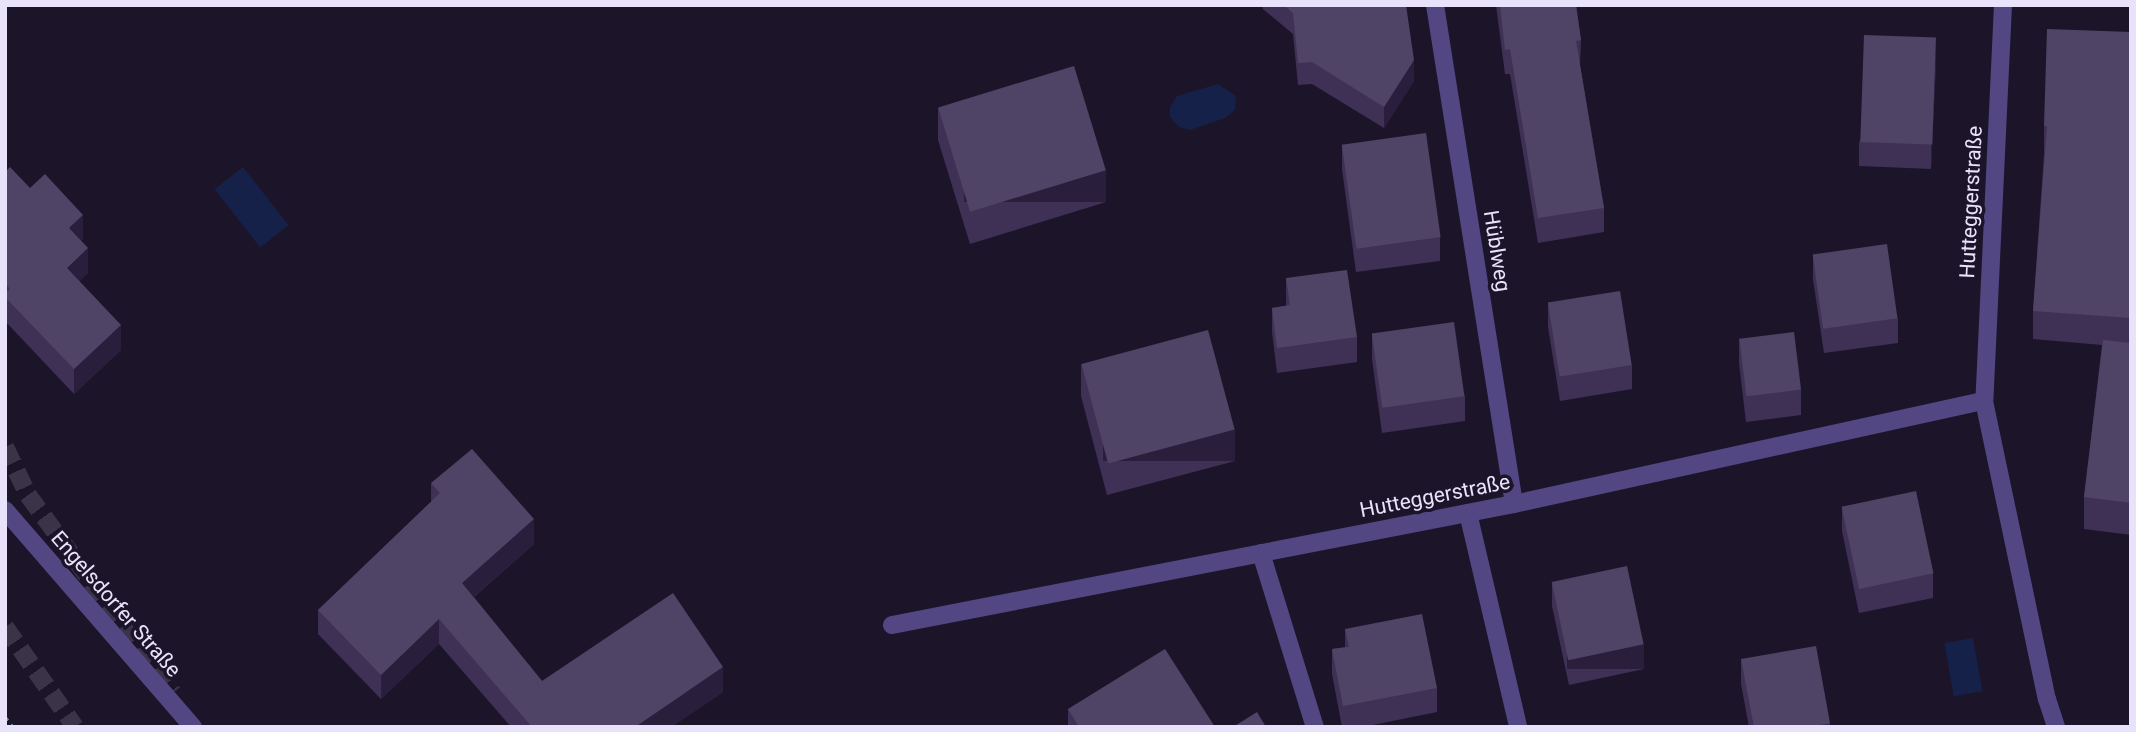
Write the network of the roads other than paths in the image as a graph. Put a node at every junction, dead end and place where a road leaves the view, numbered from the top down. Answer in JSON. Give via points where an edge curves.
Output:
{"nodes":[{"id":1,"x":1435,"y":5,"type":"edge"},
{"id":2,"x":2003,"y":5,"type":"edge"},
{"id":3,"x":1984,"y":401,"type":"junction"},
{"id":4,"x":1514,"y":504,"type":"junction"},
{"id":5,"x":6,"y":512,"type":"edge"},
{"id":6,"x":1468,"y":513,"type":"junction"},
{"id":7,"x":1261,"y":553,"type":"junction"},
{"id":8,"x":892,"y":625,"type":"dead end"},
{"id":9,"x":193,"y":727,"type":"edge"},
{"id":10,"x":1315,"y":727,"type":"edge"},
{"id":11,"x":1518,"y":727,"type":"edge"},
{"id":12,"x":2056,"y":727,"type":"edge"}],
"edges":[{"from":1,"to":4,"type":"street","name":"Hüblweg"},
{"from":2,"to":3,"type":"street","name":"Hutteggerstraße"},
{"from":3,"to":4,"type":"street","name":"Hutteggerstraße"},
{"from":3,"to":12,"type":"street","name":"Hutteggerstraße"},
{"from":4,"to":6,"type":"street","name":"Hutteggerstraße"},
{"from":5,"to":9,"type":"street","name":"Engelsdorfer Straße"},
{"from":6,"to":7,"type":"street","name":"Hutteggerstraße"},
{"from":6,"to":11,"type":"street"},
{"from":7,"to":8,"type":"street","name":"Hutteggerstraße"},
{"from":7,"to":10,"type":"street"}]}
